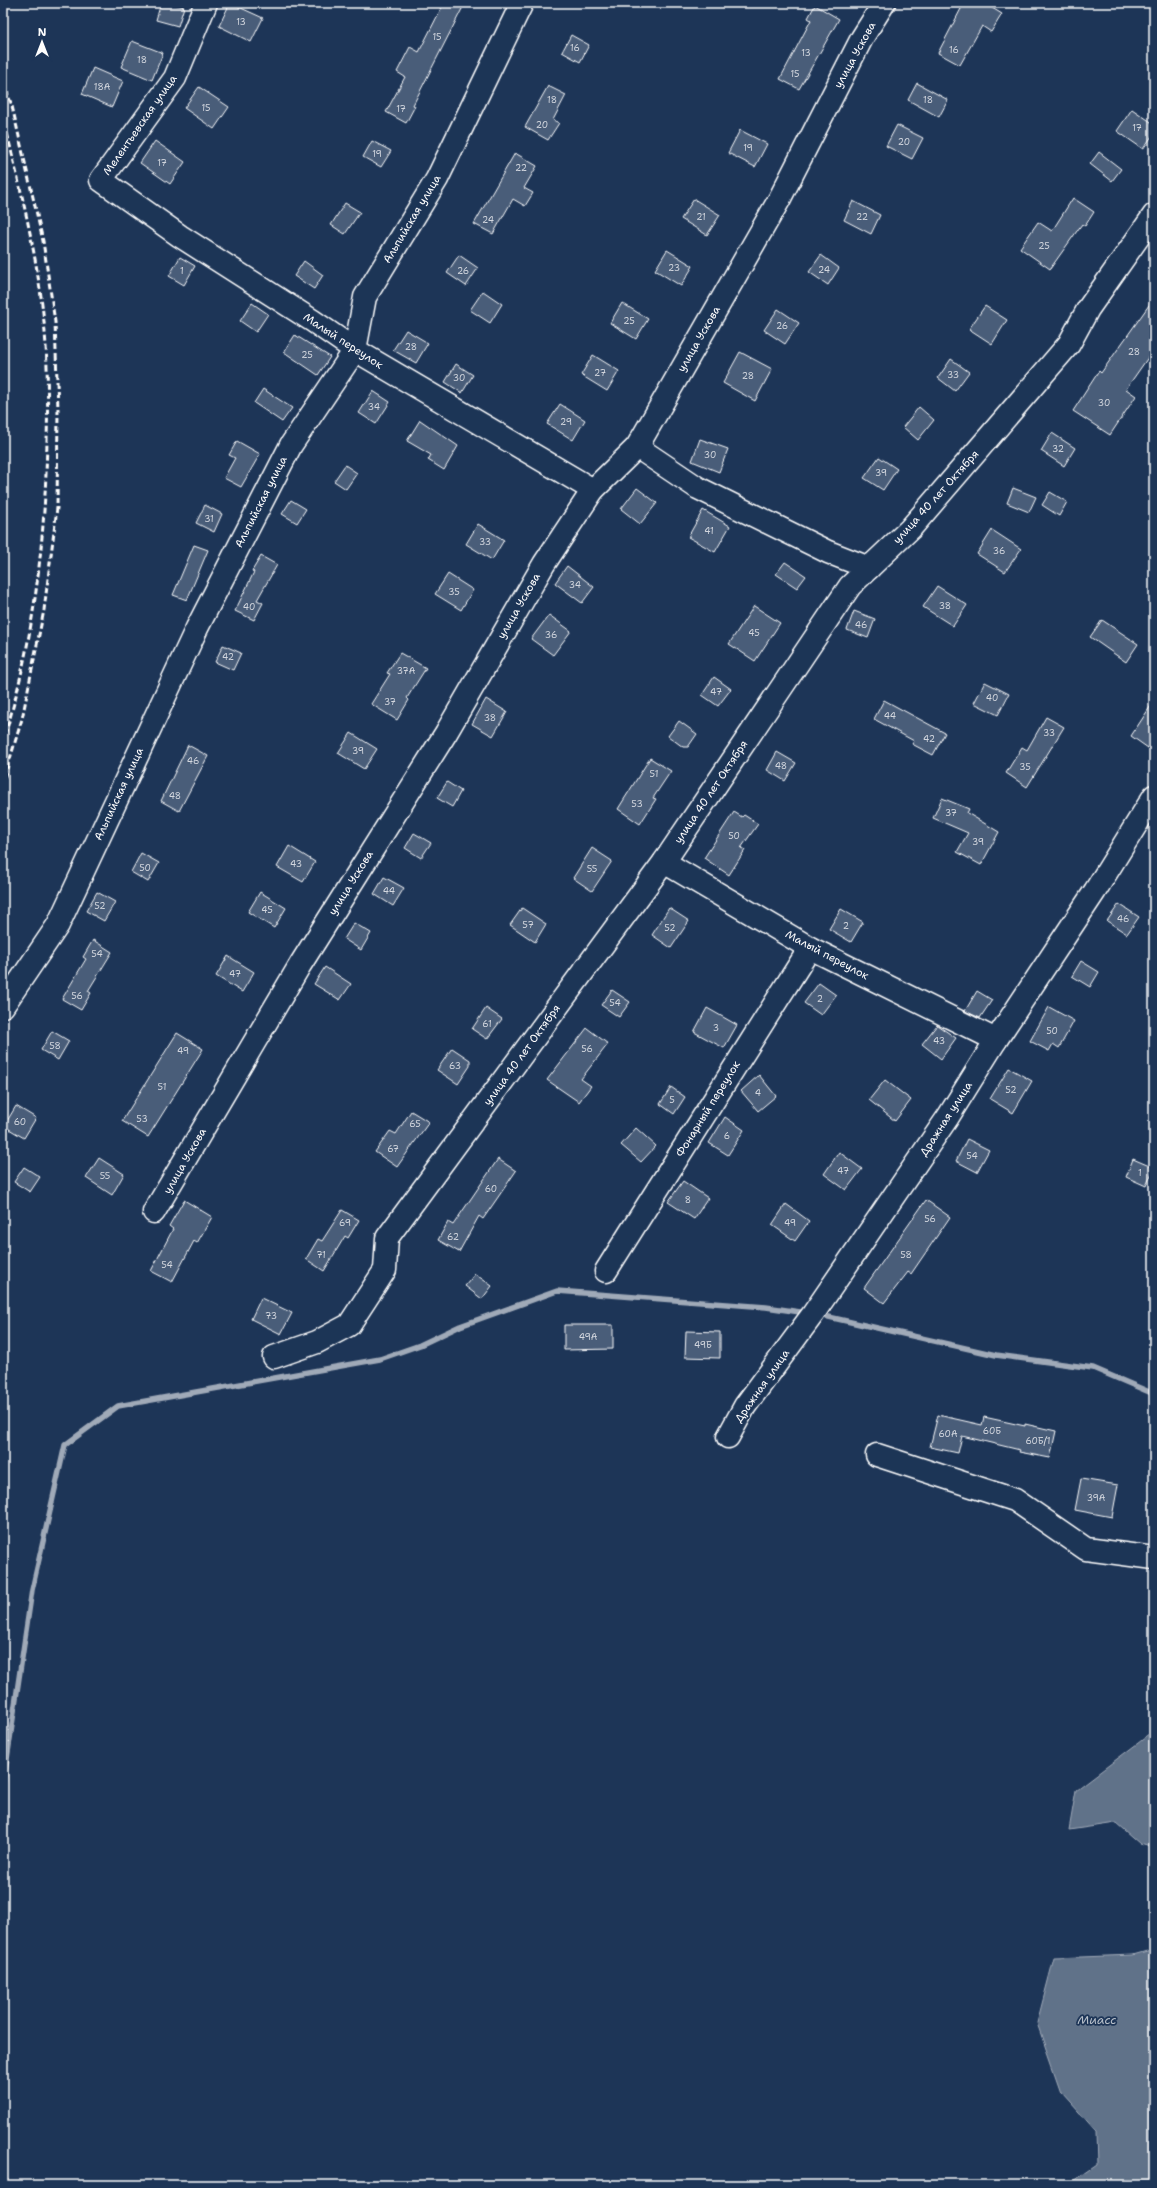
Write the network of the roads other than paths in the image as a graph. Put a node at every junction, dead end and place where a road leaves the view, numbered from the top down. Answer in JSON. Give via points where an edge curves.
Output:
{"nodes":[{"id":1,"x":206,"y":3,"type":"edge"},
{"id":2,"x":522,"y":3,"type":"edge"},
{"id":3,"x":884,"y":3,"type":"edge"},
{"id":4,"x":101,"y":180,"type":"joint"},
{"id":5,"x":1154,"y":214,"type":"edge"},
{"id":6,"x":355,"y":350,"type":"junction"},
{"id":7,"x":637,"y":447,"type":"junction"},
{"id":8,"x":593,"y":490,"type":"junction"},
{"id":9,"x":869,"y":568,"type":"junction"},
{"id":10,"x":1154,"y":796,"type":"edge"},
{"id":11,"x":664,"y":862,"type":"junction"},
{"id":12,"x":810,"y":948,"type":"junction"},
{"id":13,"x":3,"y":1006,"type":"edge"},
{"id":14,"x":996,"y":1040,"type":"junction"},
{"id":15,"x":154,"y":1212,"type":"dead end"},
{"id":16,"x":606,"y":1270,"type":"dead end"},
{"id":17,"x":274,"y":1357,"type":"dead end"},
{"id":18,"x":728,"y":1437,"type":"dead end"},
{"id":19,"x":877,"y":1455,"type":"dead end"},
{"id":20,"x":1154,"y":1558,"type":"edge"}],
"edges":[{"from":1,"to":4,"type":"street","name":"Мелентьевская улица","via":[[176,78]]},
{"from":2,"to":6,"type":"street","name":"Альпийская улица","via":[[437,179],[364,297]]},
{"from":3,"to":7,"type":"street","name":"улица Ускова","via":[[862,38],[779,200]]},
{"from":4,"to":6,"type":"street","name":"Малый переулок","via":[[180,236]]},
{"from":5,"to":9,"type":"street","name":"улица 40 лет Октября","via":[[1088,309],[1069,344],[910,530]]},
{"from":6,"to":8,"type":"street","name":"Малый переулок"},
{"from":6,"to":13,"type":"street","name":"Альпийская улица","via":[[291,445],[197,628],[58,925]]},
{"from":7,"to":8,"type":"street","name":"улица Ускова"},
{"from":7,"to":9,"type":"street","via":[[698,488],[828,552]]},
{"from":8,"to":15,"type":"street","name":"улица Ускова","via":[[544,564],[446,733],[300,965]]},
{"from":9,"to":11,"type":"street","name":"улица 40 лет Октября","via":[[850,586]]},
{"from":10,"to":14,"type":"street","name":"Дражная улица","via":[[1095,891]]},
{"from":11,"to":12,"type":"street","name":"Малый переулок"},
{"from":11,"to":17,"type":"street","name":"улица 40 лет Октября","via":[[387,1238],[385,1270],[349,1325],[317,1342]]},
{"from":12,"to":14,"type":"street","name":"Малый переулок"},
{"from":12,"to":16,"type":"street","name":"Фонарный переулок"},
{"from":14,"to":18,"type":"street","name":"Дражная улица","via":[[948,1118],[813,1314],[745,1406]]},
{"from":19,"to":20,"type":"street","via":[[1015,1500],[1086,1549]]}]}
